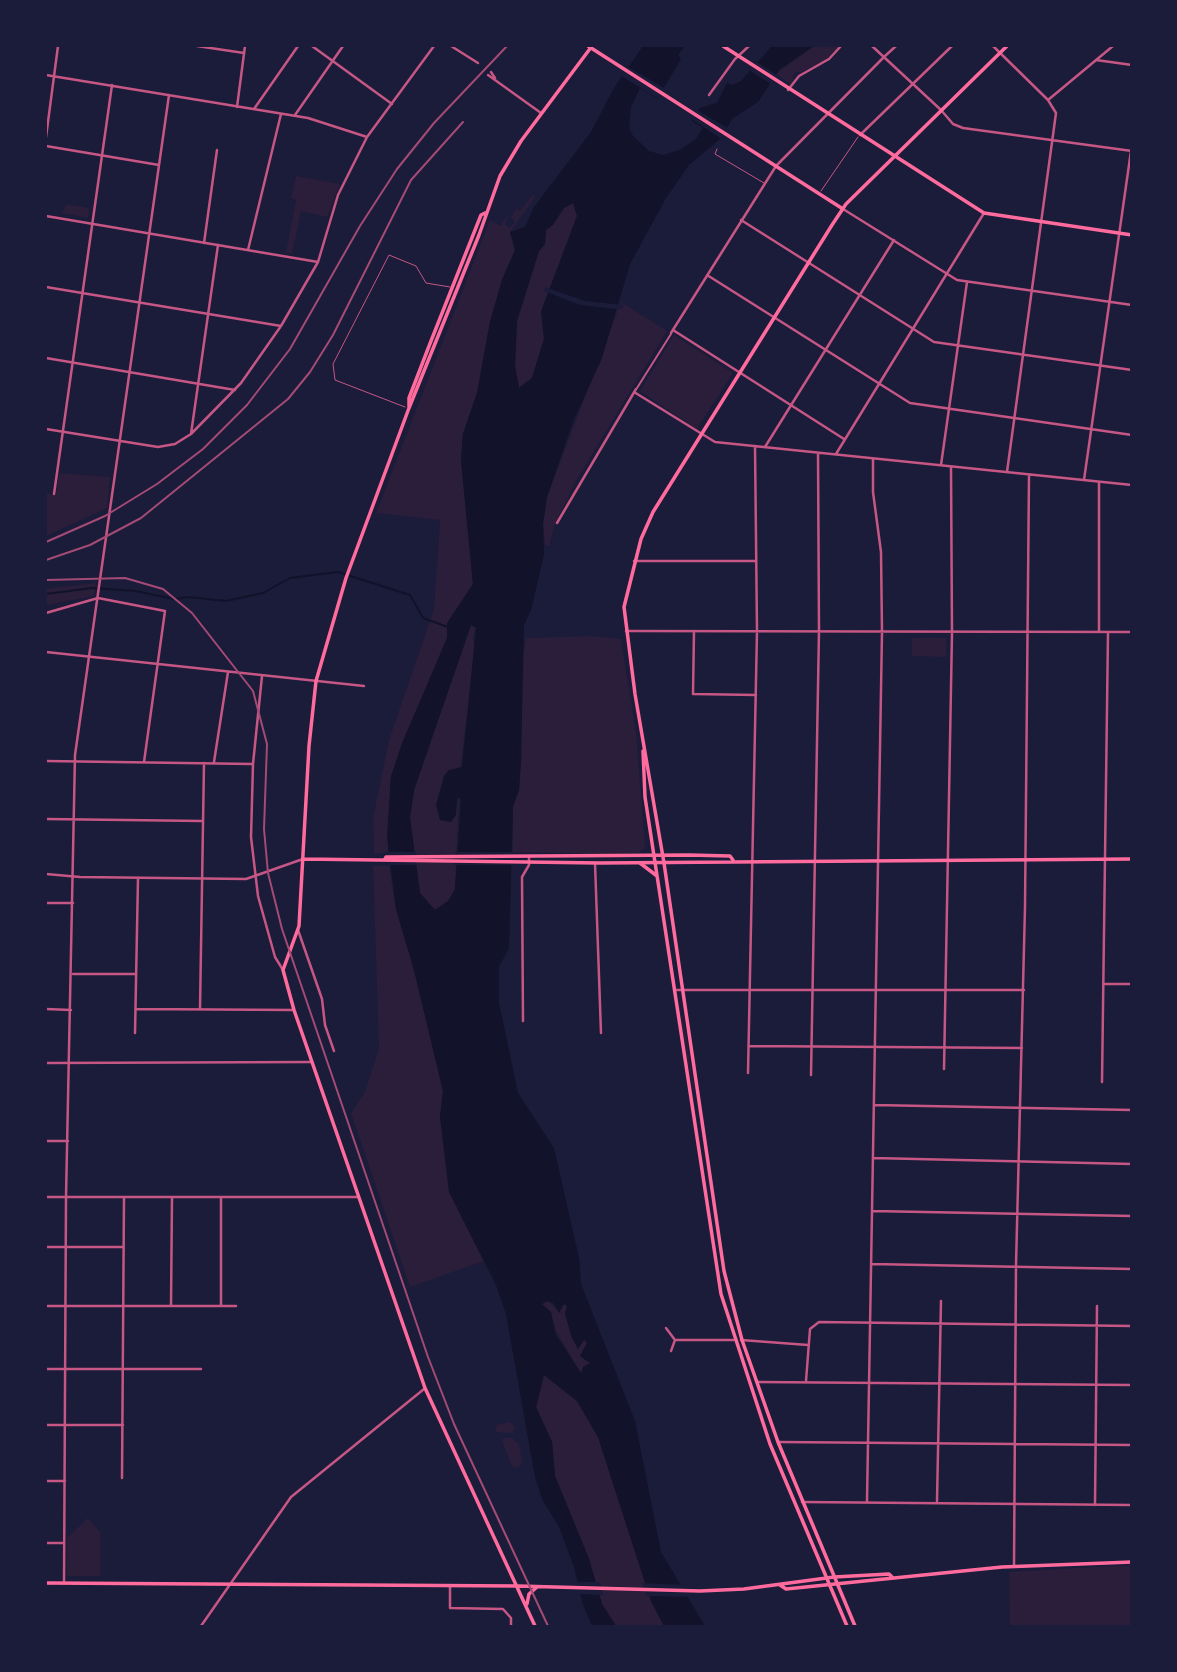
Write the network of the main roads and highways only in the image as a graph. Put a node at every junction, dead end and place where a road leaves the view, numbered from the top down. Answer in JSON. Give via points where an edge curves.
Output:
{"nodes":[{"id":1,"x":590,"y":46,"type":"edge"},
{"id":2,"x":723,"y":46,"type":"edge"},
{"id":3,"x":1007,"y":46,"type":"edge"},
{"id":4,"x":894,"y":156,"type":"junction"},
{"id":5,"x":843,"y":209,"type":"junction"},
{"id":6,"x":485,"y":213,"type":"junction"},
{"id":7,"x":1132,"y":235,"type":"edge"},
{"id":8,"x":409,"y":408,"type":"junction"},
{"id":9,"x":644,"y":749,"type":"junction"},
{"id":10,"x":655,"y":856,"type":"junction"},
{"id":11,"x":663,"y":856,"type":"junction"},
{"id":12,"x":303,"y":859,"type":"junction"},
{"id":13,"x":1132,"y":859,"type":"edge"},
{"id":14,"x":529,"y":860,"type":"junction"},
{"id":15,"x":733,"y":860,"type":"junction"},
{"id":16,"x":639,"y":863,"type":"junction"},
{"id":17,"x":656,"y":863,"type":"junction"},
{"id":18,"x":664,"y":863,"type":"junction"},
{"id":19,"x":658,"y":877,"type":"junction"},
{"id":20,"x":1132,"y":1562,"type":"edge"},
{"id":21,"x":834,"y":1577,"type":"junction"},
{"id":22,"x":892,"y":1577,"type":"junction"},
{"id":23,"x":826,"y":1578,"type":"junction"},
{"id":24,"x":46,"y":1584,"type":"edge"},
{"id":25,"x":838,"y":1585,"type":"junction"},
{"id":26,"x":518,"y":1586,"type":"junction"},
{"id":27,"x":780,"y":1586,"type":"junction"},
{"id":28,"x":830,"y":1586,"type":"junction"},
{"id":29,"x":537,"y":1587,"type":"junction"},
{"id":30,"x":526,"y":1606,"type":"junction"},
{"id":31,"x":535,"y":1626,"type":"edge"},
{"id":32,"x":847,"y":1626,"type":"edge"},
{"id":33,"x":855,"y":1626,"type":"edge"}],
"edges":[{"from":1,"to":5,"type":"main road"},
{"from":1,"to":6,"type":"main road","via":[[505,166]]},
{"from":2,"to":4,"type":"main road"},
{"from":3,"to":4,"type":"main road"},
{"from":4,"to":5,"type":"main road"},
{"from":4,"to":7,"type":"main road","via":[[984,213]]},
{"from":5,"to":9,"type":"main road","via":[[653,512],[634,561],[625,597],[625,631]]},
{"from":6,"to":8,"type":"main road"},
{"from":6,"to":8,"type":"main road","via":[[417,375]]},
{"from":8,"to":12,"type":"main road","via":[[346,578],[316,681]]},
{"from":9,"to":10,"type":"main road","via":[[643,777]]},
{"from":9,"to":11,"type":"main road"},
{"from":10,"to":11,"type":"main road"},
{"from":10,"to":14,"type":"main road"},
{"from":10,"to":17,"type":"main road"},
{"from":11,"to":15,"type":"main road","via":[[730,856]]},
{"from":11,"to":18,"type":"main road"},
{"from":12,"to":14,"type":"main road"},
{"from":12,"to":26,"type":"main road","via":[[298,930],[283,970],[294,1010],[425,1388]]},
{"from":13,"to":15,"type":"main road"},
{"from":14,"to":16,"type":"main road"},
{"from":15,"to":18,"type":"main road"},
{"from":16,"to":17,"type":"main road"},
{"from":16,"to":19,"type":"main road"},
{"from":17,"to":18,"type":"main road"},
{"from":17,"to":19,"type":"main road"},
{"from":18,"to":21,"type":"main road","via":[[724,1271],[742,1340],[778,1442]]},
{"from":19,"to":23,"type":"main road","via":[[717,1271],[770,1444]]},
{"from":20,"to":22,"type":"main road"},
{"from":21,"to":22,"type":"main road"},
{"from":21,"to":23,"type":"main road"},
{"from":21,"to":25,"type":"main road"},
{"from":22,"to":25,"type":"main road"},
{"from":23,"to":27,"type":"main road"},
{"from":23,"to":28,"type":"main road"},
{"from":24,"to":26,"type":"main road"},
{"from":25,"to":28,"type":"main road"},
{"from":25,"to":33,"type":"main road"},
{"from":26,"to":29,"type":"main road"},
{"from":26,"to":30,"type":"main road"},
{"from":27,"to":28,"type":"main road"},
{"from":27,"to":29,"type":"main road","via":[[744,1590]]},
{"from":28,"to":32,"type":"main road"},
{"from":29,"to":30,"type":"main road"},
{"from":30,"to":31,"type":"main road"}]}
